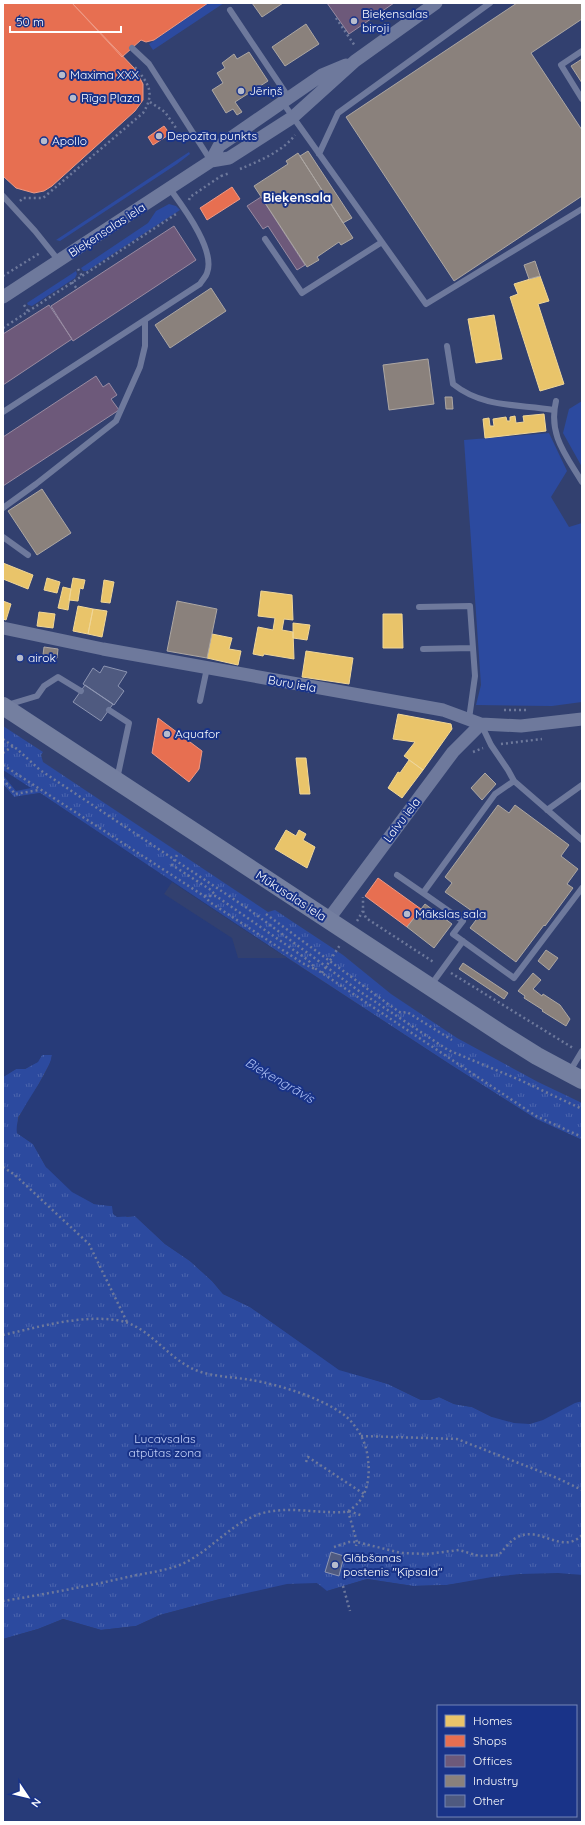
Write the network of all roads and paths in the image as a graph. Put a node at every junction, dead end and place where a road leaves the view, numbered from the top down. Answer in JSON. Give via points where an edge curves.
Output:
{"nodes":[{"id":1,"x":436,"y":3,"type":"edge"},
{"id":2,"x":490,"y":3,"type":"edge"},
{"id":3,"x":230,"y":10,"type":"dead end"},
{"id":4,"x":336,"y":18,"type":"dead end"},
{"id":5,"x":132,"y":48,"type":"dead end"},
{"id":6,"x":582,"y":51,"type":"edge"},
{"id":7,"x":358,"y":59,"type":"junction"},
{"id":8,"x":133,"y":64,"type":"dead end"},
{"id":9,"x":582,"y":99,"type":"edge"},
{"id":10,"x":286,"y":101,"type":"junction"},
{"id":11,"x":150,"y":102,"type":"junction"},
{"id":12,"x":293,"y":117,"type":"junction"},
{"id":13,"x":178,"y":132,"type":"dead end"},
{"id":14,"x":319,"y":154,"type":"junction"},
{"id":15,"x":211,"y":161,"type":"junction"},
{"id":16,"x":170,"y":189,"type":"junction"},
{"id":17,"x":3,"y":196,"type":"edge"},
{"id":18,"x":13,"y":207,"type":"junction"},
{"id":19,"x":184,"y":208,"type":"junction"},
{"id":20,"x":582,"y":209,"type":"edge"},
{"id":21,"x":265,"y":240,"type":"dead end"},
{"id":22,"x":382,"y":242,"type":"junction"},
{"id":23,"x":59,"y":261,"type":"junction"},
{"id":24,"x":78,"y":270,"type":"dead end"},
{"id":25,"x":82,"y":276,"type":"junction"},
{"id":26,"x":72,"y":282,"type":"junction"},
{"id":27,"x":77,"y":289,"type":"dead end"},
{"id":28,"x":3,"y":297,"type":"edge"},
{"id":29,"x":24,"y":305,"type":"dead end"},
{"id":30,"x":28,"y":311,"type":"junction"},
{"id":31,"x":13,"y":321,"type":"junction"},
{"id":32,"x":144,"y":321,"type":"junction"},
{"id":33,"x":16,"y":326,"type":"dead end"},
{"id":34,"x":3,"y":328,"type":"edge"},
{"id":35,"x":447,"y":346,"type":"dead end"},
{"id":36,"x":556,"y":401,"type":"dead end"},
{"id":37,"x":554,"y":410,"type":"junction"},
{"id":38,"x":3,"y":412,"type":"edge"},
{"id":39,"x":582,"y":482,"type":"edge"},
{"id":40,"x":3,"y":508,"type":"edge"},
{"id":41,"x":3,"y":537,"type":"edge"},
{"id":42,"x":28,"y":555,"type":"dead end"},
{"id":43,"x":419,"y":607,"type":"dead end"},
{"id":44,"x":3,"y":628,"type":"edge"},
{"id":45,"x":473,"y":648,"type":"junction"},
{"id":46,"x":423,"y":649,"type":"dead end"},
{"id":47,"x":207,"y":668,"type":"junction"},
{"id":48,"x":81,"y":690,"type":"dead end"},
{"id":49,"x":200,"y":701,"type":"dead end"},
{"id":50,"x":3,"y":706,"type":"edge"},
{"id":51,"x":109,"y":710,"type":"dead end"},
{"id":52,"x":469,"y":719,"type":"junction"},
{"id":53,"x":582,"y":719,"type":"edge"},
{"id":54,"x":481,"y":724,"type":"junction"},
{"id":55,"x":3,"y":739,"type":"edge"},
{"id":56,"x":13,"y":746,"type":"junction"},
{"id":57,"x":3,"y":753,"type":"edge"},
{"id":58,"x":3,"y":765,"type":"edge"},
{"id":59,"x":3,"y":779,"type":"edge"},
{"id":60,"x":116,"y":781,"type":"junction"},
{"id":61,"x":514,"y":782,"type":"junction"},
{"id":62,"x":582,"y":785,"type":"edge"},
{"id":63,"x":40,"y":790,"type":"junction"},
{"id":64,"x":547,"y":810,"type":"junction"},
{"id":65,"x":582,"y":840,"type":"edge"},
{"id":66,"x":177,"y":854,"type":"dead end"},
{"id":67,"x":174,"y":860,"type":"junction"},
{"id":68,"x":397,"y":875,"type":"dead end"},
{"id":69,"x":354,"y":885,"type":"junction"},
{"id":70,"x":582,"y":888,"type":"edge"},
{"id":71,"x":423,"y":893,"type":"junction"},
{"id":72,"x":204,"y":896,"type":"junction"},
{"id":73,"x":216,"y":896,"type":"junction"},
{"id":74,"x":364,"y":911,"type":"junction"},
{"id":75,"x":266,"y":914,"type":"dead end"},
{"id":76,"x":328,"y":920,"type":"junction"},
{"id":77,"x":348,"y":934,"type":"junction"},
{"id":78,"x":463,"y":941,"type":"junction"},
{"id":79,"x":329,"y":961,"type":"junction"},
{"id":80,"x":326,"y":967,"type":"junction"},
{"id":81,"x":316,"y":969,"type":"junction"},
{"id":82,"x":443,"y":969,"type":"junction"},
{"id":83,"x":322,"y":973,"type":"junction"},
{"id":84,"x":430,"y":987,"type":"junction"},
{"id":85,"x":401,"y":1013,"type":"junction"},
{"id":86,"x":398,"y":1017,"type":"junction"},
{"id":87,"x":394,"y":1022,"type":"junction"},
{"id":88,"x":452,"y":1040,"type":"dead end"},
{"id":89,"x":581,"y":1052,"type":"edge"},
{"id":90,"x":575,"y":1077,"type":"edge"},
{"id":91,"x":582,"y":1109,"type":"edge"},
{"id":92,"x":582,"y":1137,"type":"edge"},
{"id":93,"x":3,"y":1167,"type":"edge"},
{"id":94,"x":127,"y":1322,"type":"junction"},
{"id":95,"x":3,"y":1335,"type":"edge"},
{"id":96,"x":361,"y":1436,"type":"junction"},
{"id":97,"x":306,"y":1462,"type":"dead end"},
{"id":98,"x":582,"y":1490,"type":"edge"},
{"id":99,"x":364,"y":1494,"type":"junction"},
{"id":100,"x":348,"y":1511,"type":"junction"},
{"id":101,"x":363,"y":1516,"type":"dead end"},
{"id":102,"x":582,"y":1536,"type":"edge"},
{"id":103,"x":357,"y":1542,"type":"junction"},
{"id":104,"x":356,"y":1546,"type":"dead end"},
{"id":105,"x":334,"y":1547,"type":"dead end"},
{"id":106,"x":344,"y":1586,"type":"dead end"},
{"id":107,"x":3,"y":1601,"type":"edge"},
{"id":108,"x":350,"y":1611,"type":"dead end"}],
"edges":[{"from":1,"to":7,"type":"street","name":"Bieķensalas iela"},
{"from":2,"to":14,"type":"lane","via":[[338,113]]},
{"from":3,"to":10,"type":"lane"},
{"from":4,"to":7,"type":"path"},
{"from":5,"to":15,"type":"lane","via":[[149,64]]},
{"from":6,"to":9,"type":"lane","via":[[561,65]]},
{"from":7,"to":10,"type":"street","name":"Bieķensalas iela","via":[[322,75]]},
{"from":7,"to":12,"type":"street","name":"Bieķensalas iela"},
{"from":8,"to":11,"type":"path","via":[[145,79]]},
{"from":10,"to":12,"type":"lane"},
{"from":10,"to":15,"type":"street","name":"Bieķensalas iela","via":[[219,146]]},
{"from":11,"to":13,"type":"path","via":[[165,112]]},
{"from":11,"to":18,"type":"path","via":[[143,113],[43,198],[23,198]]},
{"from":12,"to":14,"type":"lane"},
{"from":12,"to":15,"type":"street","name":"Bieķensalas iela","via":[[229,158]]},
{"from":14,"to":22,"type":"lane"},
{"from":15,"to":16,"type":"street","name":"Bieķensalas iela"},
{"from":15,"to":19,"type":"path","via":[[221,176],[190,197]]},
{"from":16,"to":19,"type":"lane"},
{"from":16,"to":23,"type":"street","name":"Bieķensalas iela"},
{"from":17,"to":18,"type":"lane"},
{"from":18,"to":23,"type":"lane"},
{"from":19,"to":25,"type":"path"},
{"from":19,"to":32,"type":"lane","via":[[203,241],[208,257],[208,272],[200,284]]},
{"from":20,"to":22,"type":"lane","via":[[426,304]]},
{"from":21,"to":22,"type":"lane","via":[[302,293]]},
{"from":23,"to":28,"type":"street","name":"Bieķensalas iela"},
{"from":24,"to":25,"type":"path"},
{"from":25,"to":26,"type":"path"},
{"from":26,"to":27,"type":"path"},
{"from":26,"to":30,"type":"path"},
{"from":29,"to":30,"type":"path"},
{"from":30,"to":31,"type":"path"},
{"from":31,"to":33,"type":"path"},
{"from":31,"to":34,"type":"path"},
{"from":32,"to":38,"type":"lane"},
{"from":32,"to":40,"type":"lane","via":[[145,346],[140,367],[116,421]]},
{"from":35,"to":37,"type":"lane","via":[[453,384],[463,392],[484,401]]},
{"from":36,"to":37,"type":"lane"},
{"from":37,"to":39,"type":"lane","via":[[556,436]]},
{"from":41,"to":42,"type":"lane"},
{"from":43,"to":45,"type":"lane","via":[[470,606]]},
{"from":44,"to":47,"type":"street","name":"Buru iela"},
{"from":45,"to":46,"type":"lane"},
{"from":45,"to":52,"type":"lane","via":[[475,676]]},
{"from":47,"to":49,"type":"lane"},
{"from":47,"to":52,"type":"street","name":"Buru iela","via":[[443,710]]},
{"from":48,"to":50,"type":"lane","via":[[58,677],[44,686],[37,696]]},
{"from":50,"to":60,"type":"main road","name":"Mūkusalas iela"},
{"from":51,"to":60,"type":"lane","via":[[128,723]]},
{"from":52,"to":54,"type":"street","name":"Buru iela"},
{"from":53,"to":54,"type":"street","name":"Buru iela","via":[[521,726]]},
{"from":54,"to":61,"type":"lane"},
{"from":54,"to":69,"type":"street","name":"Laivu iela","via":[[453,752]]},
{"from":55,"to":56,"type":"path"},
{"from":56,"to":57,"type":"path"},
{"from":56,"to":67,"type":"path","via":[[40,770]]},
{"from":58,"to":63,"type":"path"},
{"from":59,"to":63,"type":"path","via":[[15,794]]},
{"from":60,"to":76,"type":"main road","name":"Mūkusalas iela"},
{"from":61,"to":64,"type":"lane"},
{"from":61,"to":71,"type":"lane","via":[[495,794]]},
{"from":62,"to":64,"type":"lane"},
{"from":63,"to":72,"type":"path"},
{"from":64,"to":65,"type":"lane"},
{"from":66,"to":67,"type":"path"},
{"from":67,"to":73,"type":"path","via":[[172,865],[211,890]]},
{"from":67,"to":80,"type":"path","via":[[253,913]]},
{"from":68,"to":71,"type":"lane"},
{"from":69,"to":74,"type":"path","via":[[365,893],[362,898]]},
{"from":69,"to":76,"type":"street","name":"Laivu iela"},
{"from":70,"to":78,"type":"lane","via":[[514,978]]},
{"from":71,"to":78,"type":"lane","via":[[463,921],[453,934]]},
{"from":72,"to":73,"type":"path"},
{"from":72,"to":81,"type":"path","via":[[256,935]]},
{"from":73,"to":81,"type":"path","via":[[308,960]]},
{"from":74,"to":77,"type":"path"},
{"from":74,"to":82,"type":"path","via":[[366,918]]},
{"from":75,"to":79,"type":"path"},
{"from":76,"to":77,"type":"main road","name":"Mūkusalas iela"},
{"from":77,"to":79,"type":"path"},
{"from":77,"to":84,"type":"main road","name":"Mūkusalas iela"},
{"from":78,"to":82,"type":"lane"},
{"from":79,"to":80,"type":"path"},
{"from":79,"to":85,"type":"path"},
{"from":80,"to":83,"type":"path"},
{"from":80,"to":86,"type":"path"},
{"from":81,"to":83,"type":"path"},
{"from":82,"to":84,"type":"lane"},
{"from":82,"to":89,"type":"path"},
{"from":83,"to":87,"type":"path"},
{"from":84,"to":90,"type":"main road","name":"Mūkusalas iela","via":[[537,1056]]},
{"from":85,"to":86,"type":"path"},
{"from":85,"to":88,"type":"path","via":[[407,1012]]},
{"from":86,"to":87,"type":"path"},
{"from":86,"to":91,"type":"path","via":[[448,1050]]},
{"from":87,"to":92,"type":"path","via":[[536,1116]]},
{"from":89,"to":90,"type":"lane"},
{"from":93,"to":94,"type":"path","via":[[89,1244]]},
{"from":94,"to":95,"type":"path","via":[[80,1320]]},
{"from":94,"to":96,"type":"path","via":[[140,1329],[174,1358],[199,1372],[253,1380],[288,1389],[338,1411],[353,1423]]},
{"from":96,"to":98,"type":"path","via":[[457,1439]]},
{"from":96,"to":99,"type":"path","via":[[369,1464],[369,1478]]},
{"from":97,"to":99,"type":"path","via":[[308,1457]]},
{"from":99,"to":100,"type":"path"},
{"from":100,"to":101,"type":"path"},
{"from":100,"to":103,"type":"path"},
{"from":100,"to":107,"type":"path","via":[[265,1512],[233,1529],[195,1557],[178,1566],[80,1588]]},
{"from":102,"to":103,"type":"path","via":[[565,1544],[532,1534],[520,1536],[509,1543],[499,1555],[486,1556],[459,1550],[427,1554],[401,1553]]},
{"from":103,"to":104,"type":"path"},
{"from":103,"to":105,"type":"path"},
{"from":106,"to":108,"type":"path"}]}
